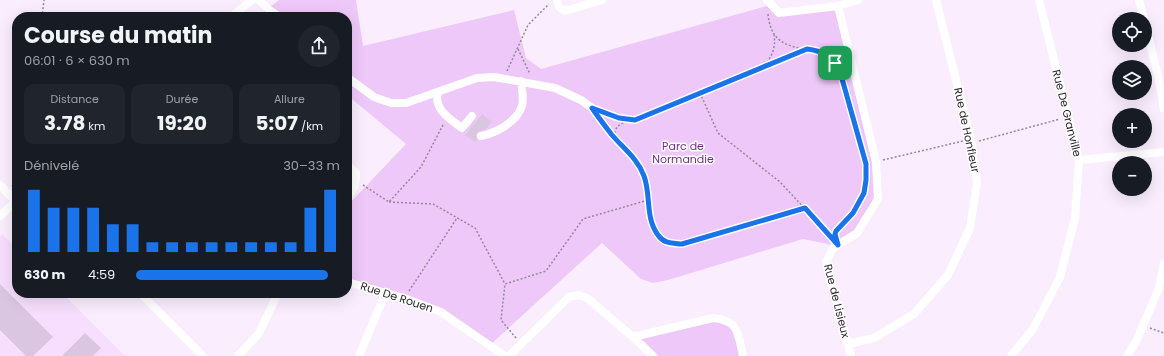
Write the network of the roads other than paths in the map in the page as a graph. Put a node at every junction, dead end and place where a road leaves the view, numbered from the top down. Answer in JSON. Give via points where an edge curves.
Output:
{"nodes":[{"id":1,"x":238,"y":0,"type":"edge"},
{"id":2,"x":252,"y":0,"type":"edge"},
{"id":3,"x":259,"y":0,"type":"edge"},
{"id":4,"x":556,"y":0,"type":"edge"},
{"id":5,"x":602,"y":0,"type":"edge"},
{"id":6,"x":858,"y":0,"type":"edge"},
{"id":7,"x":936,"y":0,"type":"edge"},
{"id":8,"x":1039,"y":0,"type":"edge"},
{"id":9,"x":1139,"y":0,"type":"edge"},
{"id":10,"x":769,"y":2,"type":"edge"},
{"id":11,"x":838,"y":6,"type":"junction"},
{"id":12,"x":241,"y":9,"type":"junction"},
{"id":13,"x":237,"y":12,"type":"edge"},
{"id":14,"x":272,"y":12,"type":"edge"},
{"id":15,"x":1142,"y":12,"type":"edge"},
{"id":16,"x":1152,"y":46,"type":"edge"},
{"id":17,"x":352,"y":80,"type":"edge"},
{"id":18,"x":1162,"y":80,"type":"edge"},
{"id":19,"x":521,"y":81,"type":"junction"},
{"id":20,"x":438,"y":92,"type":"junction"},
{"id":21,"x":592,"y":108,"type":"road end"},
{"id":22,"x":1164,"y":110,"type":"edge"},
{"id":23,"x":472,"y":116,"type":"dead end"},
{"id":24,"x":481,"y":136,"type":"dead end"},
{"id":25,"x":1164,"y":152,"type":"edge"},
{"id":26,"x":1079,"y":160,"type":"junction"},
{"id":27,"x":352,"y":169,"type":"edge"},
{"id":28,"x":0,"y":185,"type":"edge"},
{"id":29,"x":352,"y":192,"type":"edge"},
{"id":30,"x":12,"y":197,"type":"edge"},
{"id":31,"x":12,"y":205,"type":"edge"},
{"id":32,"x":0,"y":216,"type":"edge"},
{"id":33,"x":1164,"y":263,"type":"edge"},
{"id":34,"x":352,"y":283,"type":"edge"},
{"id":35,"x":386,"y":292,"type":"junction"},
{"id":36,"x":145,"y":298,"type":"edge"},
{"id":37,"x":276,"y":298,"type":"edge"},
{"id":38,"x":633,"y":336,"type":"junction"},
{"id":39,"x":848,"y":344,"type":"junction"},
{"id":40,"x":203,"y":356,"type":"edge"},
{"id":41,"x":238,"y":356,"type":"edge"},
{"id":42,"x":359,"y":356,"type":"edge"},
{"id":43,"x":505,"y":356,"type":"edge"},
{"id":44,"x":508,"y":356,"type":"edge"},
{"id":45,"x":653,"y":356,"type":"edge"},
{"id":46,"x":743,"y":356,"type":"edge"},
{"id":47,"x":851,"y":356,"type":"edge"},
{"id":48,"x":1011,"y":356,"type":"edge"},
{"id":49,"x":1127,"y":356,"type":"edge"}],
"edges":[{"from":1,"to":12,"type":"street"},
{"from":2,"to":12,"type":"street"},
{"from":3,"to":14,"type":"street"},
{"from":4,"to":5,"type":"street","via":[[559,7],[565,11]]},
{"from":6,"to":11,"type":"street"},
{"from":7,"to":39,"type":"street","name":"Rue de Honfleur","via":[[971,141],[977,182],[970,228],[948,275],[914,314],[874,338]]},
{"from":8,"to":26,"type":"street","name":"Rue De Granville"},
{"from":9,"to":15,"type":"street"},
{"from":10,"to":11,"type":"street","via":[[779,13]]},
{"from":11,"to":39,"type":"street","name":"Rue de Lisieux","via":[[876,162],[878,199],[857,232],[833,248],[826,262]]},
{"from":12,"to":13,"type":"street"},
{"from":16,"to":18,"type":"street"},
{"from":17,"to":20,"type":"street","via":[[374,97],[391,103],[406,103]]},
{"from":18,"to":22,"type":"street"},
{"from":19,"to":20,"type":"street","via":[[494,77],[476,78]]},
{"from":19,"to":21,"type":"street","via":[[566,92]]},
{"from":19,"to":24,"type":"street","via":[[520,112],[512,121],[492,134]]},
{"from":20,"to":23,"type":"street","via":[[436,98],[440,110],[462,128]]},
{"from":25,"to":26,"type":"street"},
{"from":26,"to":48,"type":"street","name":"Rue De Granville","via":[[1074,218],[1060,277],[1033,329]]},
{"from":27,"to":29,"type":"street","via":[[356,173],[357,182]]},
{"from":28,"to":30,"type":"street"},
{"from":31,"to":32,"type":"street"},
{"from":33,"to":49,"type":"street","via":[[1159,288],[1136,342]]},
{"from":34,"to":35,"type":"street","name":"Rue De Rouen"},
{"from":35,"to":42,"type":"street"},
{"from":35,"to":43,"type":"street","name":"Rue De Rouen","via":[[441,312]]},
{"from":36,"to":40,"type":"street"},
{"from":37,"to":41,"type":"street","via":[[259,333]]},
{"from":38,"to":44,"type":"street","via":[[587,298],[579,295],[569,297]]},
{"from":38,"to":45,"type":"street"},
{"from":38,"to":46,"type":"street","via":[[713,318],[725,319],[735,326]]},
{"from":39,"to":47,"type":"street","name":"Rue de Lisieux"}]}
